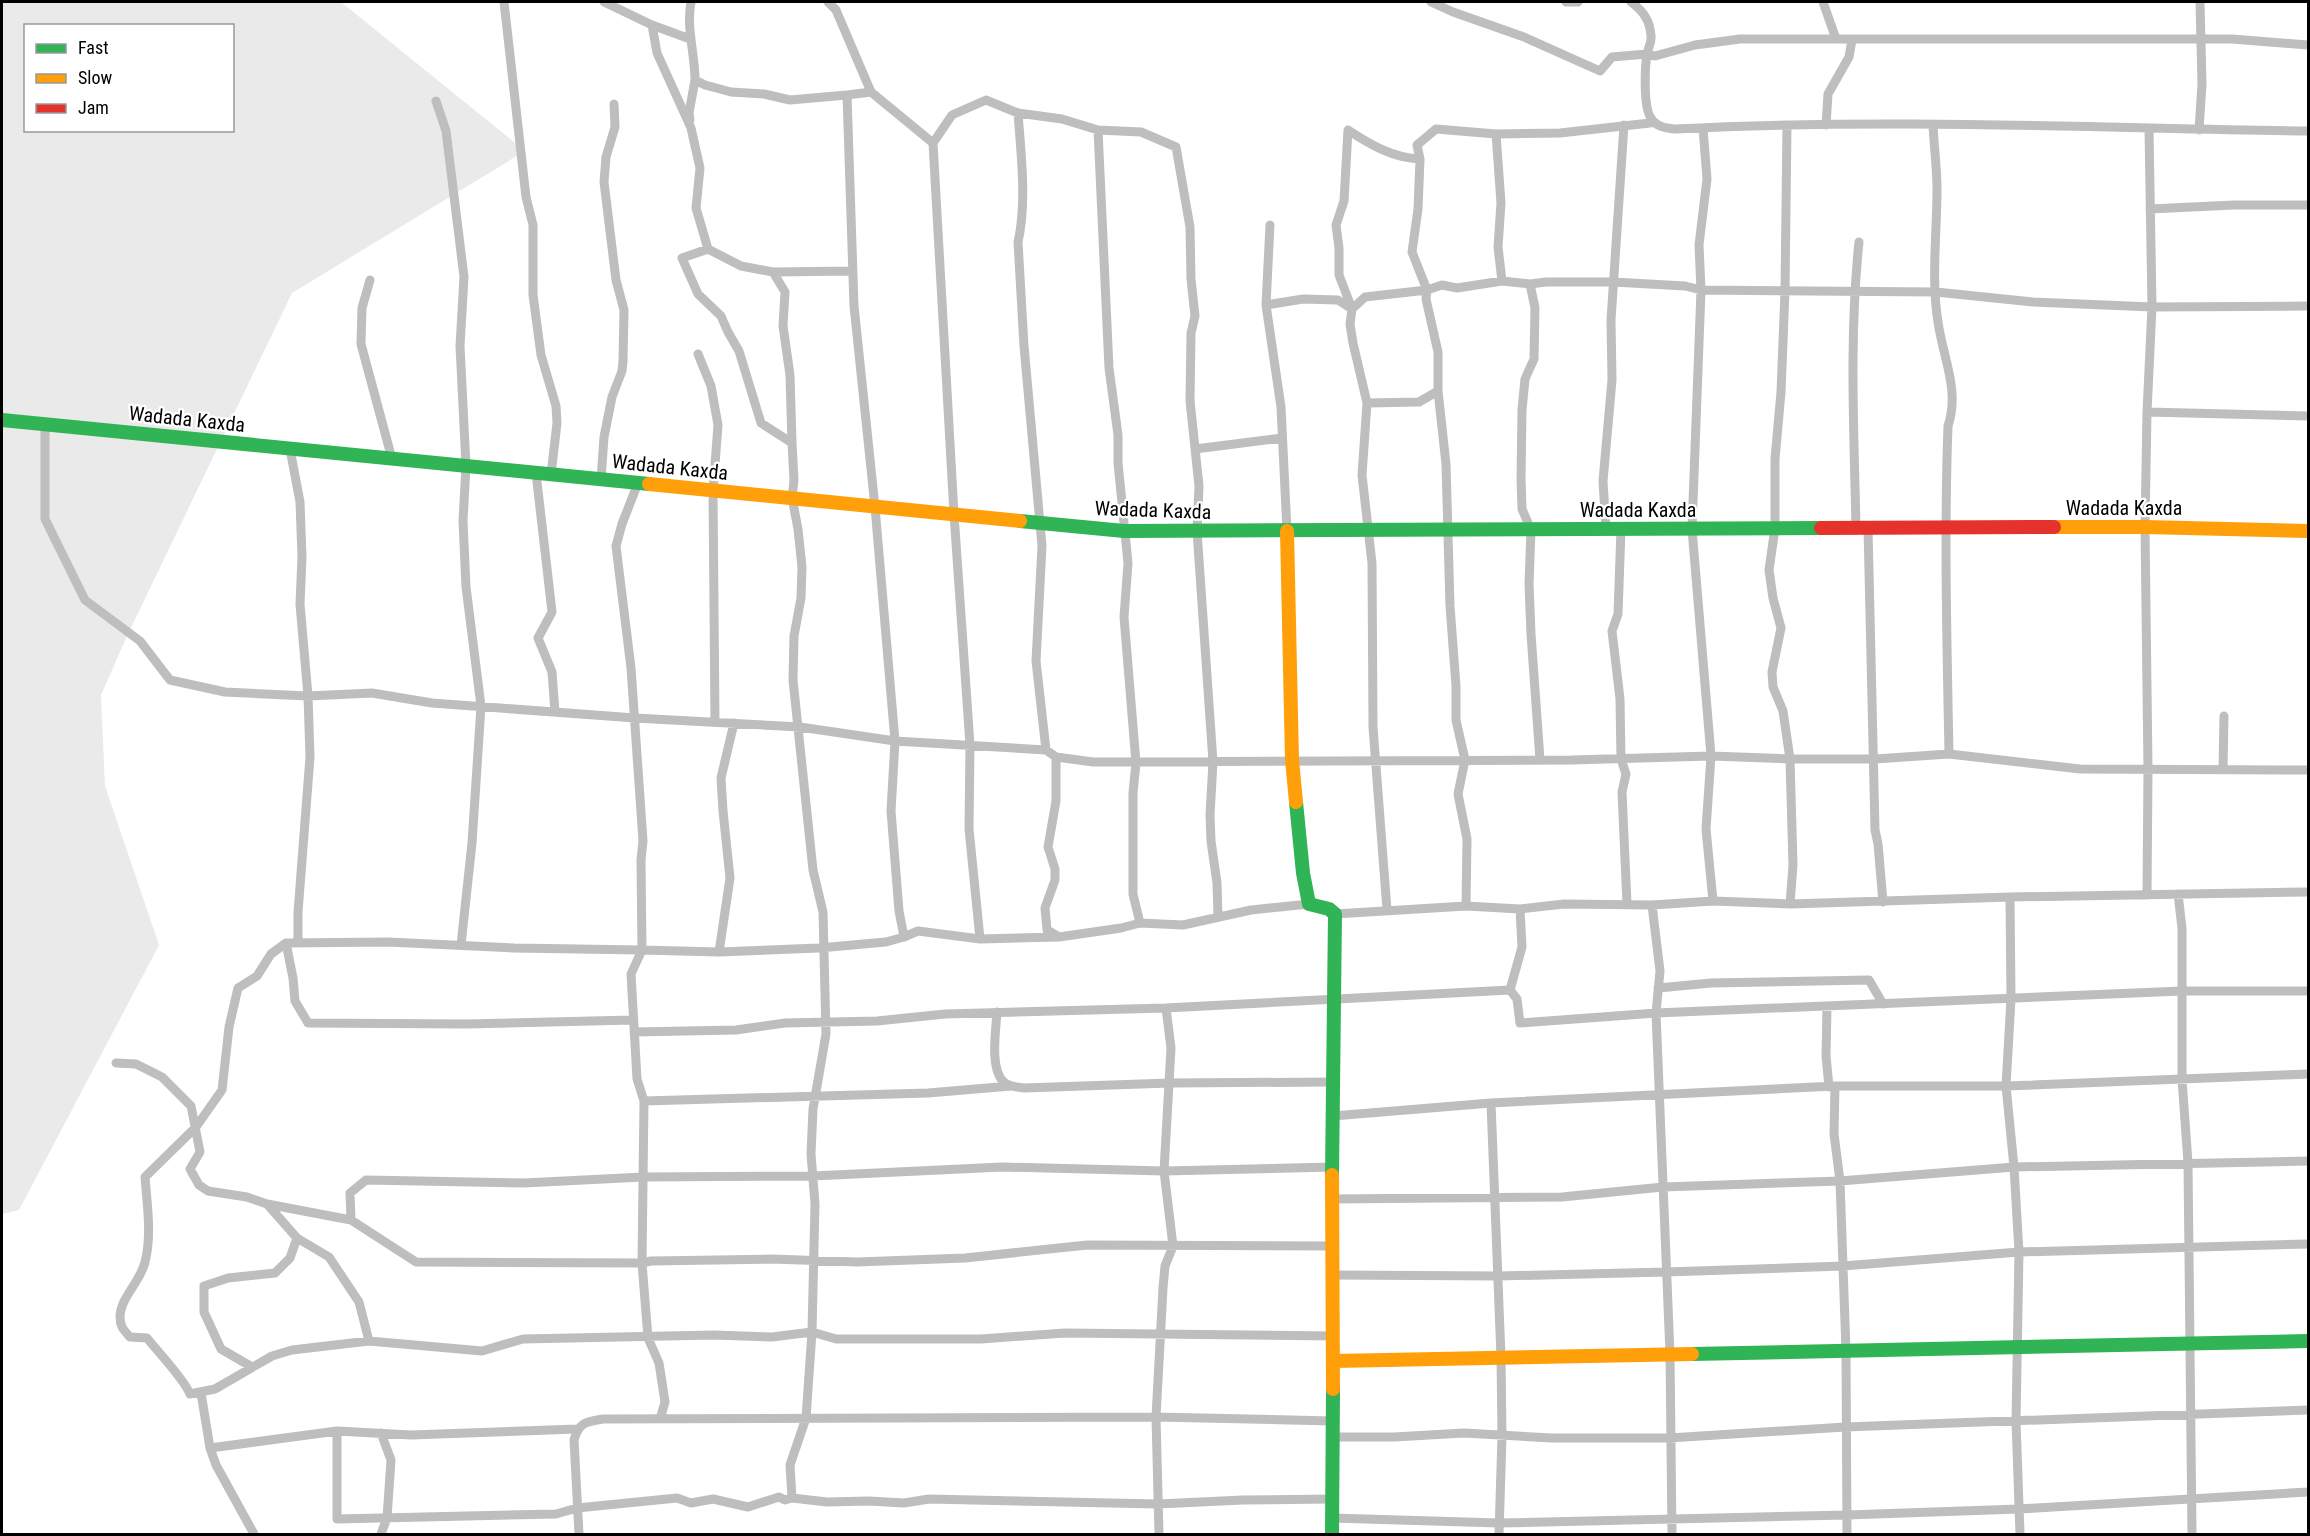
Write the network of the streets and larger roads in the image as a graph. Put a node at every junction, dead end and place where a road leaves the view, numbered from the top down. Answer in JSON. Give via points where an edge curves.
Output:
{"nodes":[{"id":1,"x":504,"y":2,"type":"edge"},
{"id":2,"x":604,"y":2,"type":"edge"},
{"id":3,"x":691,"y":2,"type":"edge"},
{"id":4,"x":828,"y":2,"type":"edge"},
{"id":5,"x":1431,"y":2,"type":"edge"},
{"id":6,"x":1566,"y":2,"type":"edge"},
{"id":7,"x":1578,"y":2,"type":"edge"},
{"id":8,"x":1631,"y":2,"type":"edge"},
{"id":9,"x":1823,"y":2,"type":"edge"},
{"id":10,"x":2200,"y":2,"type":"edge"},
{"id":11,"x":652,"y":25,"type":"junction"},
{"id":12,"x":690,"y":39,"type":"junction"},
{"id":13,"x":1836,"y":39,"type":"junction"},
{"id":14,"x":1852,"y":40,"type":"junction"},
{"id":15,"x":2199,"y":40,"type":"junction"},
{"id":16,"x":2308,"y":45,"type":"edge"},
{"id":17,"x":1647,"y":54,"type":"junction"},
{"id":18,"x":695,"y":80,"type":"junction"},
{"id":19,"x":871,"y":92,"type":"junction"},
{"id":20,"x":847,"y":95,"type":"junction"},
{"id":21,"x":436,"y":101,"type":"dead end"},
{"id":22,"x":614,"y":104,"type":"dead end"},
{"id":23,"x":1018,"y":113,"type":"junction"},
{"id":24,"x":1651,"y":118,"type":"junction"},
{"id":25,"x":1624,"y":125,"type":"junction"},
{"id":26,"x":1787,"y":125,"type":"junction"},
{"id":27,"x":1826,"y":125,"type":"junction"},
{"id":28,"x":1933,"y":125,"type":"junction"},
{"id":29,"x":691,"y":128,"type":"junction"},
{"id":30,"x":1703,"y":128,"type":"junction"},
{"id":31,"x":2149,"y":129,"type":"junction"},
{"id":32,"x":1098,"y":130,"type":"junction"},
{"id":33,"x":2199,"y":130,"type":"junction"},
{"id":34,"x":2308,"y":131,"type":"edge"},
{"id":35,"x":1496,"y":134,"type":"junction"},
{"id":36,"x":933,"y":143,"type":"junction"},
{"id":37,"x":1419,"y":159,"type":"junction"},
{"id":38,"x":2308,"y":205,"type":"edge"},
{"id":39,"x":2150,"y":209,"type":"junction"},
{"id":40,"x":1270,"y":225,"type":"dead end"},
{"id":41,"x":1859,"y":242,"type":"dead end"},
{"id":42,"x":708,"y":249,"type":"junction"},
{"id":43,"x":852,"y":271,"type":"junction"},
{"id":44,"x":773,"y":272,"type":"junction"},
{"id":45,"x":370,"y":280,"type":"dead end"},
{"id":46,"x":1502,"y":282,"type":"junction"},
{"id":47,"x":1613,"y":282,"type":"junction"},
{"id":48,"x":1530,"y":284,"type":"junction"},
{"id":49,"x":1427,"y":290,"type":"junction"},
{"id":50,"x":1701,"y":290,"type":"junction"},
{"id":51,"x":1785,"y":291,"type":"junction"},
{"id":52,"x":1854,"y":292,"type":"junction"},
{"id":53,"x":1936,"y":292,"type":"junction"},
{"id":54,"x":1266,"y":305,"type":"junction"},
{"id":55,"x":2308,"y":306,"type":"edge"},
{"id":56,"x":2152,"y":307,"type":"junction"},
{"id":57,"x":1352,"y":309,"type":"junction"},
{"id":58,"x":698,"y":354,"type":"dead end"},
{"id":59,"x":1438,"y":391,"type":"junction"},
{"id":60,"x":1367,"y":403,"type":"junction"},
{"id":61,"x":2147,"y":412,"type":"junction"},
{"id":62,"x":2308,"y":416,"type":"edge"},
{"id":63,"x":2,"y":420,"type":"edge"},
{"id":64,"x":45,"y":424,"type":"junction"},
{"id":65,"x":1282,"y":438,"type":"junction"},
{"id":66,"x":792,"y":443,"type":"junction"},
{"id":67,"x":290,"y":449,"type":"junction"},
{"id":68,"x":1195,"y":449,"type":"junction"},
{"id":69,"x":392,"y":459,"type":"junction"},
{"id":70,"x":466,"y":466,"type":"junction"},
{"id":71,"x":536,"y":473,"type":"junction"},
{"id":72,"x":551,"y":475,"type":"junction"},
{"id":73,"x":601,"y":480,"type":"junction"},
{"id":74,"x":638,"y":483,"type":"junction"},
{"id":75,"x":713,"y":491,"type":"junction"},
{"id":76,"x":792,"y":498,"type":"junction"},
{"id":77,"x":875,"y":507,"type":"junction"},
{"id":78,"x":954,"y":514,"type":"junction"},
{"id":79,"x":1039,"y":523,"type":"junction"},
{"id":80,"x":2145,"y":527,"type":"junction"},
{"id":81,"x":1774,"y":528,"type":"junction"},
{"id":82,"x":1862,"y":528,"type":"junction"},
{"id":83,"x":1946,"y":528,"type":"junction"},
{"id":84,"x":1606,"y":529,"type":"junction"},
{"id":85,"x":1621,"y":529,"type":"junction"},
{"id":86,"x":1692,"y":529,"type":"junction"},
{"id":87,"x":1367,"y":530,"type":"junction"},
{"id":88,"x":1448,"y":530,"type":"junction"},
{"id":89,"x":1531,"y":530,"type":"junction"},
{"id":90,"x":1124,"y":531,"type":"junction"},
{"id":91,"x":1197,"y":531,"type":"junction"},
{"id":92,"x":1287,"y":531,"type":"junction"},
{"id":93,"x":2308,"y":531,"type":"edge"},
{"id":94,"x":308,"y":696,"type":"junction"},
{"id":95,"x":481,"y":706,"type":"junction"},
{"id":96,"x":555,"y":712,"type":"junction"},
{"id":97,"x":2224,"y":716,"type":"dead end"},
{"id":98,"x":635,"y":718,"type":"junction"},
{"id":99,"x":715,"y":722,"type":"junction"},
{"id":100,"x":734,"y":723,"type":"junction"},
{"id":101,"x":800,"y":727,"type":"junction"},
{"id":102,"x":895,"y":741,"type":"junction"},
{"id":103,"x":970,"y":745,"type":"junction"},
{"id":104,"x":1046,"y":750,"type":"junction"},
{"id":105,"x":1949,"y":754,"type":"junction"},
{"id":106,"x":1711,"y":756,"type":"junction"},
{"id":107,"x":1056,"y":757,"type":"junction"},
{"id":108,"x":1621,"y":759,"type":"junction"},
{"id":109,"x":1790,"y":759,"type":"junction"},
{"id":110,"x":1875,"y":759,"type":"junction"},
{"id":111,"x":1292,"y":760,"type":"junction"},
{"id":112,"x":1376,"y":760,"type":"junction"},
{"id":113,"x":1465,"y":760,"type":"junction"},
{"id":114,"x":1540,"y":760,"type":"junction"},
{"id":115,"x":1213,"y":762,"type":"junction"},
{"id":116,"x":1136,"y":763,"type":"junction"},
{"id":117,"x":2148,"y":769,"type":"junction"},
{"id":118,"x":2223,"y":769,"type":"junction"},
{"id":119,"x":2308,"y":770,"type":"edge"},
{"id":120,"x":2308,"y":892,"type":"edge"},
{"id":121,"x":2178,"y":894,"type":"junction"},
{"id":122,"x":2147,"y":895,"type":"junction"},
{"id":123,"x":2010,"y":897,"type":"junction"},
{"id":124,"x":1713,"y":901,"type":"junction"},
{"id":125,"x":1883,"y":903,"type":"junction"},
{"id":126,"x":1309,"y":904,"type":"junction"},
{"id":127,"x":1627,"y":904,"type":"junction"},
{"id":128,"x":1790,"y":904,"type":"junction"},
{"id":129,"x":1652,"y":905,"type":"junction"},
{"id":130,"x":1466,"y":906,"type":"junction"},
{"id":131,"x":1520,"y":909,"type":"junction"},
{"id":132,"x":1387,"y":910,"type":"junction"},
{"id":133,"x":1335,"y":914,"type":"junction"},
{"id":134,"x":1218,"y":917,"type":"junction"},
{"id":135,"x":1140,"y":923,"type":"junction"},
{"id":136,"x":904,"y":937,"type":"junction"},
{"id":137,"x":1059,"y":937,"type":"junction"},
{"id":138,"x":980,"y":939,"type":"junction"},
{"id":139,"x":286,"y":943,"type":"junction"},
{"id":140,"x":298,"y":943,"type":"junction"},
{"id":141,"x":461,"y":945,"type":"junction"},
{"id":142,"x":825,"y":946,"type":"junction"},
{"id":143,"x":642,"y":950,"type":"junction"},
{"id":144,"x":719,"y":952,"type":"junction"},
{"id":145,"x":1658,"y":988,"type":"junction"},
{"id":146,"x":1510,"y":990,"type":"junction"},
{"id":147,"x":2182,"y":991,"type":"junction"},
{"id":148,"x":2308,"y":991,"type":"edge"},
{"id":149,"x":1335,"y":998,"type":"junction"},
{"id":150,"x":2012,"y":999,"type":"junction"},
{"id":151,"x":1883,"y":1004,"type":"junction"},
{"id":152,"x":1827,"y":1006,"type":"junction"},
{"id":153,"x":1166,"y":1008,"type":"junction"},
{"id":154,"x":997,"y":1012,"type":"junction"},
{"id":155,"x":1656,"y":1013,"type":"junction"},
{"id":156,"x":633,"y":1020,"type":"junction"},
{"id":157,"x":826,"y":1021,"type":"junction"},
{"id":158,"x":634,"y":1032,"type":"junction"},
{"id":159,"x":116,"y":1063,"type":"dead end"},
{"id":160,"x":2308,"y":1074,"type":"edge"},
{"id":161,"x":2182,"y":1079,"type":"junction"},
{"id":162,"x":1333,"y":1082,"type":"junction"},
{"id":163,"x":1170,"y":1083,"type":"junction"},
{"id":164,"x":1012,"y":1086,"type":"junction"},
{"id":165,"x":1832,"y":1086,"type":"junction"},
{"id":166,"x":2006,"y":1086,"type":"junction"},
{"id":167,"x":1659,"y":1096,"type":"junction"},
{"id":168,"x":815,"y":1097,"type":"junction"},
{"id":169,"x":644,"y":1101,"type":"junction"},
{"id":170,"x":1491,"y":1103,"type":"junction"},
{"id":171,"x":1333,"y":1116,"type":"junction"},
{"id":172,"x":196,"y":1127,"type":"junction"},
{"id":173,"x":2308,"y":1161,"type":"edge"},
{"id":174,"x":2188,"y":1163,"type":"junction"},
{"id":175,"x":1333,"y":1167,"type":"junction"},
{"id":176,"x":2014,"y":1167,"type":"junction"},
{"id":177,"x":1164,"y":1171,"type":"junction"},
{"id":178,"x":813,"y":1176,"type":"junction"},
{"id":179,"x":643,"y":1177,"type":"junction"},
{"id":180,"x":1840,"y":1182,"type":"junction"},
{"id":181,"x":1663,"y":1187,"type":"junction"},
{"id":182,"x":1495,"y":1198,"type":"junction"},
{"id":183,"x":1333,"y":1199,"type":"junction"},
{"id":184,"x":267,"y":1204,"type":"junction"},
{"id":185,"x":351,"y":1220,"type":"junction"},
{"id":186,"x":297,"y":1238,"type":"junction"},
{"id":187,"x":2308,"y":1244,"type":"edge"},
{"id":188,"x":1173,"y":1246,"type":"junction"},
{"id":189,"x":1331,"y":1246,"type":"junction"},
{"id":190,"x":2188,"y":1247,"type":"junction"},
{"id":191,"x":2019,"y":1252,"type":"junction"},
{"id":192,"x":813,"y":1259,"type":"junction"},
{"id":193,"x":642,"y":1263,"type":"junction"},
{"id":194,"x":1843,"y":1266,"type":"junction"},
{"id":195,"x":1666,"y":1272,"type":"junction"},
{"id":196,"x":1334,"y":1275,"type":"junction"},
{"id":197,"x":1499,"y":1276,"type":"junction"},
{"id":198,"x":812,"y":1332,"type":"junction"},
{"id":199,"x":1162,"y":1334,"type":"junction"},
{"id":200,"x":1334,"y":1336,"type":"junction"},
{"id":201,"x":648,"y":1338,"type":"junction"},
{"id":202,"x":369,"y":1341,"type":"junction"},
{"id":203,"x":2308,"y":1341,"type":"edge"},
{"id":204,"x":2190,"y":1344,"type":"junction"},
{"id":205,"x":2018,"y":1347,"type":"junction"},
{"id":206,"x":1846,"y":1350,"type":"junction"},
{"id":207,"x":1670,"y":1354,"type":"junction"},
{"id":208,"x":1501,"y":1358,"type":"junction"},
{"id":209,"x":1334,"y":1361,"type":"junction"},
{"id":210,"x":252,"y":1367,"type":"junction"},
{"id":211,"x":201,"y":1393,"type":"junction"},
{"id":212,"x":2308,"y":1410,"type":"edge"},
{"id":213,"x":2191,"y":1413,"type":"junction"},
{"id":214,"x":1156,"y":1417,"type":"junction"},
{"id":215,"x":806,"y":1418,"type":"junction"},
{"id":216,"x":660,"y":1419,"type":"junction"},
{"id":217,"x":1333,"y":1421,"type":"junction"},
{"id":218,"x":2016,"y":1421,"type":"junction"},
{"id":219,"x":1845,"y":1427,"type":"junction"},
{"id":220,"x":577,"y":1429,"type":"junction"},
{"id":221,"x":337,"y":1431,"type":"junction"},
{"id":222,"x":381,"y":1433,"type":"junction"},
{"id":223,"x":1502,"y":1436,"type":"junction"},
{"id":224,"x":1333,"y":1437,"type":"junction"},
{"id":225,"x":1670,"y":1438,"type":"junction"},
{"id":226,"x":210,"y":1448,"type":"junction"},
{"id":227,"x":2308,"y":1492,"type":"edge"},
{"id":228,"x":2191,"y":1497,"type":"junction"},
{"id":229,"x":792,"y":1498,"type":"junction"},
{"id":230,"x":1332,"y":1499,"type":"junction"},
{"id":231,"x":1158,"y":1504,"type":"junction"},
{"id":232,"x":578,"y":1508,"type":"junction"},
{"id":233,"x":2019,"y":1509,"type":"junction"},
{"id":234,"x":1847,"y":1515,"type":"junction"},
{"id":235,"x":387,"y":1518,"type":"junction"},
{"id":236,"x":1332,"y":1518,"type":"junction"},
{"id":237,"x":1671,"y":1518,"type":"junction"},
{"id":238,"x":1499,"y":1523,"type":"junction"},
{"id":239,"x":254,"y":1534,"type":"edge"},
{"id":240,"x":381,"y":1534,"type":"edge"},
{"id":241,"x":579,"y":1534,"type":"edge"},
{"id":242,"x":1159,"y":1534,"type":"edge"},
{"id":243,"x":1332,"y":1534,"type":"edge"},
{"id":244,"x":1499,"y":1534,"type":"edge"},
{"id":245,"x":1672,"y":1534,"type":"edge"},
{"id":246,"x":1847,"y":1534,"type":"edge"},
{"id":247,"x":2020,"y":1534,"type":"edge"},
{"id":248,"x":2192,"y":1534,"type":"edge"}],
"edges":[{"from":1,"to":72,"type":"street","via":[[526,197],[533,225],[533,296],[541,355],[556,406]]},
{"from":2,"to":11,"type":"street"},
{"from":3,"to":12,"type":"street"},
{"from":4,"to":19,"type":"street","via":[[836,10]]},
{"from":5,"to":17,"type":"street","via":[[1600,71],[1612,57]]},
{"from":6,"to":7,"type":"street"},
{"from":8,"to":17,"type":"street","via":[[1643,11],[1649,23],[1652,38]]},
{"from":9,"to":13,"type":"street"},
{"from":10,"to":15,"type":"street"},
{"from":11,"to":12,"type":"street"},
{"from":11,"to":29,"type":"street","via":[[657,53]]},
{"from":12,"to":18,"type":"street"},
{"from":13,"to":14,"type":"street"},
{"from":13,"to":17,"type":"street","via":[[1740,39],[1655,56]]},
{"from":14,"to":15,"type":"street"},
{"from":14,"to":27,"type":"street","via":[[1849,57],[1827,94]]},
{"from":15,"to":16,"type":"street"},
{"from":15,"to":33,"type":"street"},
{"from":17,"to":24,"type":"street","via":[[1646,94]]},
{"from":18,"to":20,"type":"street","via":[[731,92],[790,100]]},
{"from":18,"to":29,"type":"street","via":[[689,113]]},
{"from":19,"to":20,"type":"street"},
{"from":19,"to":36,"type":"street"},
{"from":20,"to":43,"type":"street"},
{"from":21,"to":70,"type":"street","via":[[446,131],[464,278],[460,346]]},
{"from":22,"to":73,"type":"street","via":[[615,127],[604,182],[616,280],[624,310],[623,361],[604,437]]},
{"from":23,"to":32,"type":"street","via":[[1062,119]]},
{"from":23,"to":36,"type":"street","via":[[986,100],[952,115]]},
{"from":23,"to":79,"type":"street","via":[[1022,176],[1018,242]]},
{"from":24,"to":25,"type":"street","via":[[1650,123]]},
{"from":24,"to":30,"type":"street","via":[[1661,128]]},
{"from":25,"to":35,"type":"street","via":[[1560,133]]},
{"from":25,"to":47,"type":"street"},
{"from":26,"to":27,"type":"street"},
{"from":26,"to":30,"type":"street"},
{"from":26,"to":51,"type":"street"},
{"from":27,"to":28,"type":"street"},
{"from":28,"to":31,"type":"street"},
{"from":28,"to":53,"type":"street"},
{"from":29,"to":42,"type":"street","via":[[700,168],[696,208]]},
{"from":30,"to":50,"type":"street","via":[[1707,178],[1700,227]]},
{"from":31,"to":33,"type":"street"},
{"from":31,"to":39,"type":"street"},
{"from":32,"to":68,"type":"street","via":[[1142,132],[1176,147],[1190,227],[1195,316],[1190,390]]},
{"from":32,"to":90,"type":"street","via":[[1109,368]]},
{"from":33,"to":34,"type":"street"},
{"from":35,"to":37,"type":"street","via":[[1436,129],[1417,145]]},
{"from":35,"to":46,"type":"street"},
{"from":36,"to":78,"type":"street"},
{"from":37,"to":49,"type":"street","via":[[1412,252]]},
{"from":37,"to":57,"type":"street","via":[[1373,146],[1348,130],[1344,201],[1336,225],[1339,275]]},
{"from":38,"to":39,"type":"street"},
{"from":39,"to":56,"type":"street"},
{"from":40,"to":54,"type":"street"},
{"from":41,"to":52,"type":"street"},
{"from":42,"to":44,"type":"street","via":[[741,266]]},
{"from":42,"to":66,"type":"street","via":[[682,258],[698,294],[721,316],[740,351],[761,423]]},
{"from":43,"to":44,"type":"street"},
{"from":43,"to":77,"type":"street"},
{"from":44,"to":66,"type":"street","via":[[785,292],[783,326],[790,375]]},
{"from":45,"to":69,"type":"street","via":[[362,308],[361,344]]},
{"from":46,"to":48,"type":"street"},
{"from":46,"to":49,"type":"street","via":[[1456,288],[1442,285]]},
{"from":47,"to":48,"type":"street"},
{"from":47,"to":50,"type":"street"},
{"from":47,"to":84,"type":"street","via":[[1612,380],[1603,481]]},
{"from":48,"to":89,"type":"street","via":[[1535,308],[1534,359],[1525,379],[1521,479],[1522,509]]},
{"from":49,"to":57,"type":"street","via":[[1365,297]]},
{"from":49,"to":59,"type":"street","via":[[1438,352]]},
{"from":50,"to":51,"type":"street"},
{"from":50,"to":86,"type":"street"},
{"from":51,"to":52,"type":"street"},
{"from":51,"to":81,"type":"street"},
{"from":52,"to":53,"type":"street"},
{"from":52,"to":82,"type":"street","via":[[1852,363]]},
{"from":53,"to":56,"type":"street","via":[[2033,302]]},
{"from":53,"to":83,"type":"street","via":[[1937,322],[1953,398],[1948,426]]},
{"from":54,"to":57,"type":"street","via":[[1303,299],[1338,300]]},
{"from":54,"to":65,"type":"street"},
{"from":55,"to":56,"type":"street"},
{"from":56,"to":61,"type":"street"},
{"from":57,"to":60,"type":"street","via":[[1353,343]]},
{"from":58,"to":75,"type":"street","via":[[711,386],[718,425]]},
{"from":59,"to":60,"type":"street","via":[[1419,402]]},
{"from":59,"to":88,"type":"street"},
{"from":60,"to":87,"type":"street","via":[[1362,475]]},
{"from":61,"to":62,"type":"street"},
{"from":61,"to":80,"type":"street"},
{"from":63,"to":64,"type":"street","name":"Wadada Kaxda"},
{"from":64,"to":67,"type":"street","name":"Wadada Kaxda"},
{"from":64,"to":94,"type":"street","via":[[45,519],[85,600],[140,641],[170,680],[225,692]]},
{"from":65,"to":68,"type":"street"},
{"from":65,"to":92,"type":"street"},
{"from":66,"to":76,"type":"street"},
{"from":67,"to":69,"type":"street","name":"Wadada Kaxda"},
{"from":67,"to":94,"type":"street","via":[[300,502],[300,603]]},
{"from":68,"to":91,"type":"street","via":[[1199,486]]},
{"from":69,"to":70,"type":"street","name":"Wadada Kaxda"},
{"from":70,"to":71,"type":"street","name":"Wadada Kaxda"},
{"from":70,"to":95,"type":"street","via":[[466,587]]},
{"from":71,"to":72,"type":"street","name":"Wadada Kaxda"},
{"from":71,"to":96,"type":"street","via":[[552,612],[538,638],[552,672]]},
{"from":72,"to":73,"type":"street","name":"Wadada Kaxda"},
{"from":73,"to":74,"type":"street","name":"Wadada Kaxda"},
{"from":74,"to":75,"type":"street","name":"Wadada Kaxda"},
{"from":74,"to":98,"type":"street","via":[[616,546]]},
{"from":75,"to":76,"type":"street","name":"Wadada Kaxda"},
{"from":75,"to":99,"type":"street"},
{"from":76,"to":77,"type":"street","name":"Wadada Kaxda"},
{"from":76,"to":101,"type":"street","via":[[802,567],[793,680]]},
{"from":77,"to":78,"type":"street","name":"Wadada Kaxda"},
{"from":77,"to":102,"type":"street"},
{"from":78,"to":79,"type":"street","name":"Wadada Kaxda"},
{"from":78,"to":103,"type":"street"},
{"from":79,"to":90,"type":"street","name":"Wadada Kaxda"},
{"from":79,"to":104,"type":"street","via":[[1042,571],[1036,661]]},
{"from":80,"to":83,"type":"street","name":"Wadada Kaxda"},
{"from":80,"to":93,"type":"street","name":"Wadada Kaxda"},
{"from":80,"to":117,"type":"street"},
{"from":81,"to":82,"type":"street","name":"Wadada Kaxda"},
{"from":81,"to":86,"type":"street","name":"Wadada Kaxda"},
{"from":81,"to":109,"type":"street","via":[[1769,582],[1781,628],[1772,672],[1773,687],[1783,711]]},
{"from":82,"to":83,"type":"street","name":"Wadada Kaxda"},
{"from":82,"to":110,"type":"street"},
{"from":83,"to":105,"type":"street"},
{"from":84,"to":85,"type":"street","name":"Wadada Kaxda"},
{"from":84,"to":89,"type":"street","name":"Wadada Kaxda"},
{"from":85,"to":86,"type":"street","name":"Wadada Kaxda"},
{"from":85,"to":108,"type":"street","via":[[1618,614],[1612,631],[1620,699]]},
{"from":86,"to":106,"type":"street"},
{"from":87,"to":88,"type":"street","name":"Wadada Kaxda"},
{"from":87,"to":92,"type":"street","name":"Wadada Kaxda"},
{"from":87,"to":112,"type":"street","via":[[1372,563]]},
{"from":88,"to":89,"type":"street","name":"Wadada Kaxda"},
{"from":88,"to":113,"type":"street","via":[[1456,720]]},
{"from":89,"to":114,"type":"street","via":[[1530,614]]},
{"from":90,"to":91,"type":"street","name":"Wadada Kaxda"},
{"from":90,"to":116,"type":"street","via":[[1128,562],[1124,617]]},
{"from":91,"to":92,"type":"street","name":"Wadada Kaxda"},
{"from":91,"to":115,"type":"street"},
{"from":92,"to":111,"type":"street"},
{"from":94,"to":95,"type":"street","via":[[372,693]]},
{"from":94,"to":140,"type":"street","via":[[310,757]]},
{"from":95,"to":96,"type":"street"},
{"from":95,"to":141,"type":"street"},
{"from":96,"to":98,"type":"street"},
{"from":97,"to":118,"type":"street"},
{"from":98,"to":99,"type":"street"},
{"from":98,"to":143,"type":"street","via":[[643,841]]},
{"from":99,"to":100,"type":"street"},
{"from":100,"to":101,"type":"street"},
{"from":100,"to":144,"type":"street","via":[[721,778],[730,878]]},
{"from":101,"to":102,"type":"street"},
{"from":101,"to":142,"type":"street","via":[[813,870],[823,912]]},
{"from":102,"to":103,"type":"street"},
{"from":102,"to":136,"type":"street","via":[[891,811],[898,911]]},
{"from":103,"to":104,"type":"street"},
{"from":103,"to":138,"type":"street","via":[[969,829]]},
{"from":104,"to":107,"type":"street"},
{"from":105,"to":110,"type":"street"},
{"from":105,"to":117,"type":"street","via":[[2080,769]]},
{"from":106,"to":108,"type":"street"},
{"from":106,"to":109,"type":"street"},
{"from":106,"to":124,"type":"street","via":[[1706,829]]},
{"from":107,"to":116,"type":"street"},
{"from":107,"to":137,"type":"street","via":[[1056,801],[1048,847],[1055,880],[1045,908],[1047,930]]},
{"from":108,"to":114,"type":"street"},
{"from":108,"to":127,"type":"street","via":[[1626,774],[1622,792]]},
{"from":109,"to":110,"type":"street"},
{"from":109,"to":128,"type":"street"},
{"from":110,"to":125,"type":"street","via":[[1875,830]]},
{"from":111,"to":112,"type":"street"},
{"from":111,"to":115,"type":"street"},
{"from":111,"to":126,"type":"street"},
{"from":112,"to":113,"type":"street"},
{"from":112,"to":132,"type":"street"},
{"from":113,"to":114,"type":"street"},
{"from":113,"to":130,"type":"street","via":[[1458,794],[1467,839]]},
{"from":115,"to":116,"type":"street"},
{"from":115,"to":134,"type":"street","via":[[1210,815]]},
{"from":116,"to":135,"type":"street","via":[[1133,894]]},
{"from":117,"to":118,"type":"street"},
{"from":117,"to":122,"type":"street"},
{"from":118,"to":119,"type":"street"},
{"from":120,"to":121,"type":"street"},
{"from":121,"to":122,"type":"street"},
{"from":121,"to":147,"type":"street"},
{"from":122,"to":123,"type":"street"},
{"from":123,"to":125,"type":"street"},
{"from":123,"to":150,"type":"street"},
{"from":124,"to":128,"type":"street"},
{"from":124,"to":129,"type":"street"},
{"from":125,"to":128,"type":"street"},
{"from":126,"to":133,"type":"street"},
{"from":126,"to":134,"type":"street"},
{"from":127,"to":129,"type":"street"},
{"from":127,"to":131,"type":"street"},
{"from":129,"to":145,"type":"street","via":[[1660,971]]},
{"from":130,"to":131,"type":"street"},
{"from":130,"to":132,"type":"street"},
{"from":131,"to":146,"type":"street","via":[[1522,947]]},
{"from":132,"to":133,"type":"street"},
{"from":133,"to":149,"type":"street"},
{"from":134,"to":135,"type":"street","via":[[1183,925]]},
{"from":135,"to":137,"type":"street"},
{"from":136,"to":138,"type":"street","via":[[918,931]]},
{"from":136,"to":142,"type":"street"},
{"from":137,"to":138,"type":"street"},
{"from":139,"to":140,"type":"street"},
{"from":139,"to":156,"type":"street","via":[[295,1001],[308,1023]]},
{"from":139,"to":172,"type":"street","via":[[271,954],[257,976],[238,988],[222,1090]]},
{"from":140,"to":141,"type":"street"},
{"from":141,"to":143,"type":"street"},
{"from":142,"to":144,"type":"street"},
{"from":142,"to":157,"type":"street"},
{"from":143,"to":144,"type":"street"},
{"from":143,"to":156,"type":"street","via":[[632,974]]},
{"from":145,"to":151,"type":"street","via":[[1869,980]]},
{"from":145,"to":155,"type":"street"},
{"from":146,"to":149,"type":"street"},
{"from":146,"to":155,"type":"street","via":[[1517,999],[1520,1023]]},
{"from":147,"to":148,"type":"street"},
{"from":147,"to":150,"type":"street"},
{"from":147,"to":161,"type":"street"},
{"from":149,"to":153,"type":"street"},
{"from":149,"to":162,"type":"street"},
{"from":150,"to":151,"type":"street"},
{"from":150,"to":166,"type":"street"},
{"from":151,"to":152,"type":"street"},
{"from":152,"to":155,"type":"street"},
{"from":152,"to":165,"type":"street","via":[[1826,1056]]},
{"from":153,"to":154,"type":"street"},
{"from":153,"to":163,"type":"street"},
{"from":154,"to":157,"type":"street"},
{"from":154,"to":164,"type":"street","via":[[998,1072]]},
{"from":155,"to":167,"type":"street"},
{"from":156,"to":158,"type":"street"},
{"from":157,"to":158,"type":"street","via":[[736,1030]]},
{"from":157,"to":168,"type":"street"},
{"from":158,"to":169,"type":"street","via":[[637,1079]]},
{"from":159,"to":172,"type":"street","via":[[136,1064],[162,1077],[191,1106]]},
{"from":160,"to":161,"type":"street"},
{"from":161,"to":166,"type":"street"},
{"from":161,"to":174,"type":"street"},
{"from":162,"to":163,"type":"street"},
{"from":162,"to":171,"type":"street"},
{"from":163,"to":164,"type":"street"},
{"from":163,"to":177,"type":"street"},
{"from":164,"to":168,"type":"street"},
{"from":165,"to":166,"type":"street"},
{"from":165,"to":167,"type":"street"},
{"from":165,"to":180,"type":"street"},
{"from":166,"to":176,"type":"street"},
{"from":167,"to":170,"type":"street"},
{"from":167,"to":181,"type":"street"},
{"from":168,"to":169,"type":"street"},
{"from":168,"to":178,"type":"street"},
{"from":169,"to":179,"type":"street"},
{"from":170,"to":171,"type":"street"},
{"from":170,"to":182,"type":"street"},
{"from":171,"to":175,"type":"street"},
{"from":172,"to":184,"type":"street","via":[[200,1152],[190,1170],[199,1185],[208,1191]]},
{"from":172,"to":211,"type":"street","via":[[145,1177],[146,1261],[120,1314],[120,1327],[130,1337],[147,1338],[190,1394]]},
{"from":173,"to":174,"type":"street"},
{"from":174,"to":176,"type":"street"},
{"from":174,"to":190,"type":"street"},
{"from":175,"to":177,"type":"street"},
{"from":175,"to":183,"type":"street"},
{"from":176,"to":180,"type":"street"},
{"from":176,"to":191,"type":"street"},
{"from":177,"to":178,"type":"street","via":[[1002,1167]]},
{"from":177,"to":188,"type":"street"},
{"from":178,"to":179,"type":"street"},
{"from":178,"to":192,"type":"street"},
{"from":179,"to":185,"type":"street","via":[[524,1183],[366,1180],[350,1193]]},
{"from":179,"to":193,"type":"street"},
{"from":180,"to":181,"type":"street"},
{"from":180,"to":194,"type":"street"},
{"from":181,"to":182,"type":"street","via":[[1562,1197]]},
{"from":181,"to":195,"type":"street"},
{"from":182,"to":183,"type":"street"},
{"from":182,"to":197,"type":"street"},
{"from":183,"to":189,"type":"street"},
{"from":184,"to":185,"type":"street"},
{"from":184,"to":186,"type":"street"},
{"from":185,"to":193,"type":"street","via":[[416,1262]]},
{"from":186,"to":202,"type":"street","via":[[329,1257],[359,1302]]},
{"from":186,"to":210,"type":"street","via":[[290,1258],[275,1274],[228,1278],[204,1286],[204,1312],[221,1349]]},
{"from":187,"to":190,"type":"street"},
{"from":188,"to":189,"type":"street"},
{"from":188,"to":192,"type":"street","via":[[1087,1245],[965,1258],[857,1262]]},
{"from":188,"to":199,"type":"street","via":[[1165,1266]]},
{"from":189,"to":196,"type":"street"},
{"from":190,"to":191,"type":"street"},
{"from":190,"to":204,"type":"street"},
{"from":191,"to":194,"type":"street"},
{"from":191,"to":205,"type":"street"},
{"from":192,"to":193,"type":"street"},
{"from":192,"to":198,"type":"street"},
{"from":193,"to":201,"type":"street"},
{"from":194,"to":195,"type":"street"},
{"from":194,"to":206,"type":"street"},
{"from":195,"to":197,"type":"street"},
{"from":195,"to":207,"type":"street"},
{"from":196,"to":197,"type":"street"},
{"from":196,"to":200,"type":"street"},
{"from":197,"to":208,"type":"street"},
{"from":198,"to":199,"type":"street","via":[[836,1339]]},
{"from":198,"to":201,"type":"street","via":[[772,1337]]},
{"from":198,"to":215,"type":"street"},
{"from":199,"to":200,"type":"street"},
{"from":199,"to":214,"type":"street"},
{"from":200,"to":209,"type":"street"},
{"from":201,"to":202,"type":"street","via":[[524,1339],[482,1351]]},
{"from":201,"to":216,"type":"street","via":[[660,1363],[665,1402]]},
{"from":202,"to":210,"type":"street","via":[[292,1350]]},
{"from":203,"to":204,"type":"street"},
{"from":204,"to":205,"type":"street"},
{"from":204,"to":213,"type":"street"},
{"from":205,"to":206,"type":"street"},
{"from":205,"to":218,"type":"street"},
{"from":206,"to":207,"type":"street"},
{"from":206,"to":219,"type":"street"},
{"from":207,"to":208,"type":"street"},
{"from":207,"to":225,"type":"street"},
{"from":208,"to":209,"type":"street"},
{"from":208,"to":223,"type":"street"},
{"from":209,"to":217,"type":"street"},
{"from":210,"to":211,"type":"street"},
{"from":211,"to":226,"type":"street"},
{"from":212,"to":213,"type":"street"},
{"from":213,"to":218,"type":"street"},
{"from":213,"to":228,"type":"street"},
{"from":214,"to":215,"type":"street"},
{"from":214,"to":217,"type":"street"},
{"from":214,"to":231,"type":"street"},
{"from":215,"to":216,"type":"street"},
{"from":215,"to":229,"type":"street","via":[[790,1465]]},
{"from":216,"to":220,"type":"street","via":[[603,1419],[586,1422]]},
{"from":217,"to":224,"type":"street"},
{"from":218,"to":219,"type":"street"},
{"from":218,"to":233,"type":"street"},
{"from":219,"to":225,"type":"street"},
{"from":219,"to":234,"type":"street"},
{"from":220,"to":222,"type":"street"},
{"from":220,"to":232,"type":"street","via":[[574,1440]]},
{"from":221,"to":222,"type":"street"},
{"from":221,"to":226,"type":"street"},
{"from":221,"to":235,"type":"street","via":[[337,1519]]},
{"from":222,"to":235,"type":"street","via":[[392,1460]]},
{"from":223,"to":224,"type":"street","via":[[1464,1433]]},
{"from":223,"to":225,"type":"street"},
{"from":223,"to":238,"type":"street"},
{"from":224,"to":230,"type":"street"},
{"from":225,"to":237,"type":"street"},
{"from":226,"to":239,"type":"street"},
{"from":227,"to":228,"type":"street"},
{"from":228,"to":233,"type":"street"},
{"from":228,"to":248,"type":"street"},
{"from":229,"to":231,"type":"street","via":[[827,1502],[904,1503],[929,1499]]},
{"from":229,"to":232,"type":"street","via":[[779,1497],[748,1507],[713,1499],[691,1503],[677,1498]]},
{"from":230,"to":231,"type":"street"},
{"from":230,"to":236,"type":"street"},
{"from":231,"to":242,"type":"street"},
{"from":232,"to":235,"type":"street","via":[[556,1514]]},
{"from":232,"to":241,"type":"street"},
{"from":233,"to":234,"type":"street"},
{"from":233,"to":247,"type":"street"},
{"from":234,"to":237,"type":"street"},
{"from":234,"to":246,"type":"street"},
{"from":235,"to":240,"type":"street"},
{"from":236,"to":238,"type":"street"},
{"from":236,"to":243,"type":"street"},
{"from":237,"to":238,"type":"street"},
{"from":237,"to":245,"type":"street"},
{"from":238,"to":244,"type":"street"}]}
